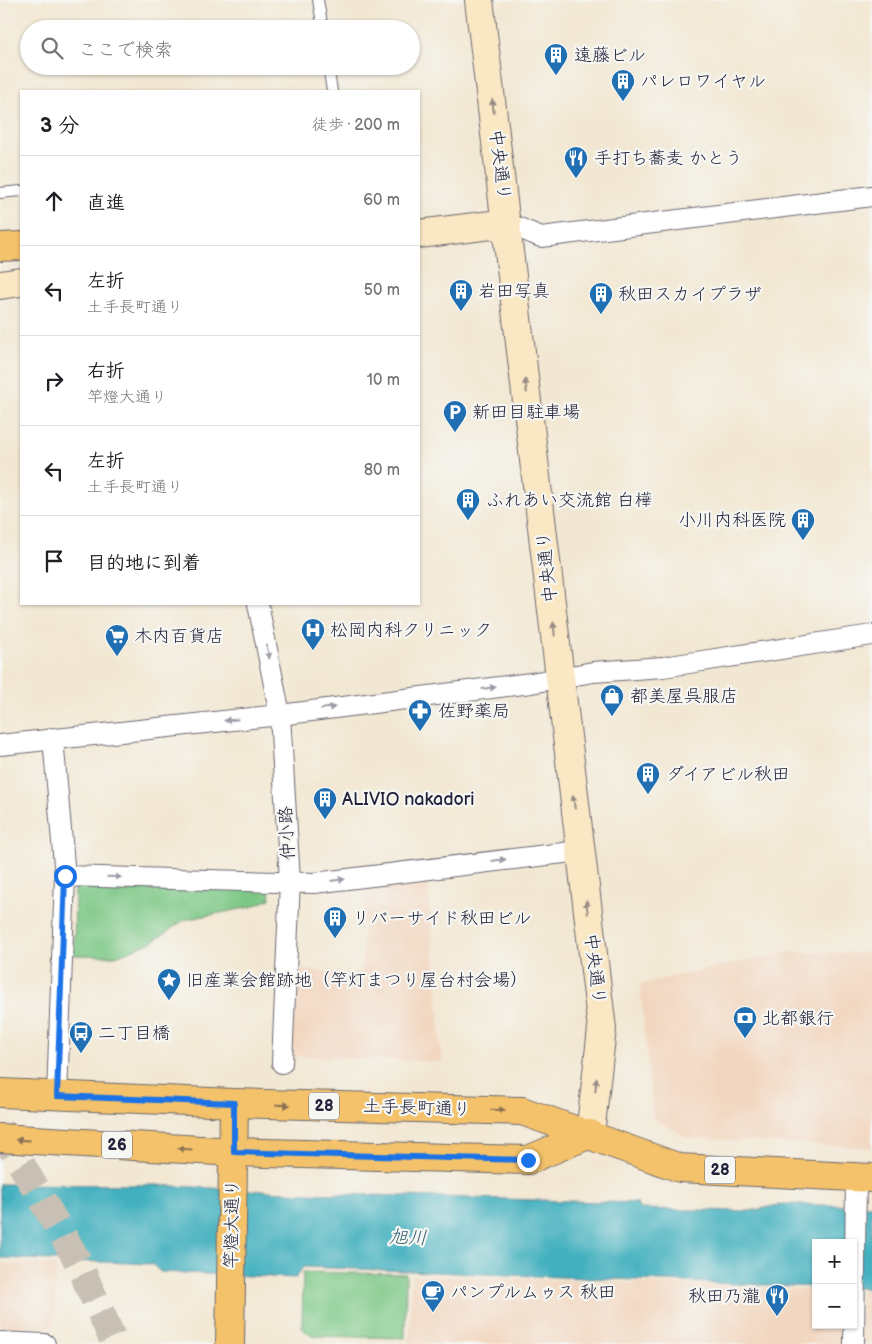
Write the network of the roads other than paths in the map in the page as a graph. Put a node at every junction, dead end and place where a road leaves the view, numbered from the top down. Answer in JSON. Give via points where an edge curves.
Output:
{"nodes":[{"id":1,"x":318,"y":0,"type":"edge"},
{"id":2,"x":479,"y":0,"type":"edge"},
{"id":3,"x":321,"y":20,"type":"edge"},
{"id":4,"x":329,"y":75,"type":"edge"},
{"id":5,"x":332,"y":90,"type":"edge"},
{"id":6,"x":20,"y":191,"type":"edge"},
{"id":7,"x":0,"y":193,"type":"edge"},
{"id":8,"x":872,"y":196,"type":"edge"},
{"id":9,"x":507,"y":223,"type":"junction"},
{"id":10,"x":420,"y":234,"type":"edge"},
{"id":11,"x":20,"y":246,"type":"edge"},
{"id":12,"x":0,"y":248,"type":"edge"},
{"id":13,"x":20,"y":282,"type":"edge"},
{"id":14,"x":0,"y":285,"type":"edge"},
{"id":15,"x":258,"y":605,"type":"edge"},
{"id":16,"x":872,"y":635,"type":"edge"},
{"id":17,"x":560,"y":677,"type":"junction"},
{"id":18,"x":280,"y":715,"type":"junction"},
{"id":19,"x":53,"y":738,"type":"junction"},
{"id":20,"x":0,"y":745,"type":"edge"},
{"id":21,"x":580,"y":851,"type":"junction"},
{"id":22,"x":65,"y":876,"type":"junction"},
{"id":23,"x":290,"y":881,"type":"junction"},
{"id":24,"x":282,"y":1063,"type":"dead end"},
{"id":25,"x":0,"y":1093,"type":"edge"},
{"id":26,"x":57,"y":1096,"type":"junction"},
{"id":27,"x":234,"y":1103,"type":"junction"},
{"id":28,"x":590,"y":1134,"type":"junction"},
{"id":29,"x":0,"y":1138,"type":"edge"},
{"id":30,"x":234,"y":1152,"type":"junction"},
{"id":31,"x":864,"y":1178,"type":"edge"},
{"id":32,"x":855,"y":1284,"type":"edge"},
{"id":33,"x":854,"y":1329,"type":"edge"},
{"id":34,"x":0,"y":1342,"type":"edge"},
{"id":35,"x":45,"y":1344,"type":"edge"},
{"id":36,"x":230,"y":1344,"type":"edge"},
{"id":37,"x":854,"y":1344,"type":"edge"}],
"edges":[{"from":1,"to":3,"type":"lane"},
{"from":9,"to":2,"type":"street","name":"中央通り","one_way":true},
{"from":4,"to":5,"type":"lane"},
{"from":6,"to":7,"type":"lane"},
{"from":8,"to":9,"type":"street","via":[[541,237]]},
{"from":9,"to":10,"type":"street"},
{"from":17,"to":9,"type":"street","name":"中央通り","one_way":true},
{"from":11,"to":12,"type":"main road"},
{"from":13,"to":14,"type":"street"},
{"from":15,"to":18,"type":"street","name":"仲小路","one_way":true},
{"from":16,"to":17,"type":"street","via":[[663,668]]},
{"from":18,"to":17,"type":"street","one_way":true},
{"from":21,"to":17,"type":"street","name":"中央通り","one_way":true},
{"from":18,"to":19,"type":"street","one_way":true},
{"from":18,"to":23,"type":"street","name":"仲小路"},
{"from":19,"to":20,"type":"street"},
{"from":19,"to":22,"type":"street"},
{"from":23,"to":21,"type":"street","one_way":true,"via":[[314,883]]},
{"from":28,"to":21,"type":"street","name":"中央通り","one_way":true,"via":[[602,1029]]},
{"from":22,"to":23,"type":"street","one_way":true},
{"from":22,"to":26,"type":"street"},
{"from":23,"to":24,"type":"street","name":"仲小路"},
{"from":25,"to":26,"type":"main road","name":"土手長町通り"},
{"from":26,"to":27,"type":"main road","name":"土手長町通り"},
{"from":27,"to":28,"type":"main road","name":"土手長町通り","number":"28","one_way":true,"via":[[522,1111]]},
{"from":27,"to":30,"type":"main road","name":"竿燈大通り"},
{"from":28,"to":30,"type":"main road","via":[[528,1160]]},
{"from":28,"to":31,"type":"main road","name":"土手長町通り","number":"28","via":[[680,1168]]},
{"from":30,"to":29,"type":"main road","number":"26","one_way":true},
{"from":30,"to":36,"type":"main road","name":"竿燈大通り"},
{"from":31,"to":32,"type":"street","via":[[856,1206]]},
{"from":33,"to":37,"type":"street"},
{"from":34,"to":35,"type":"street"}]}
